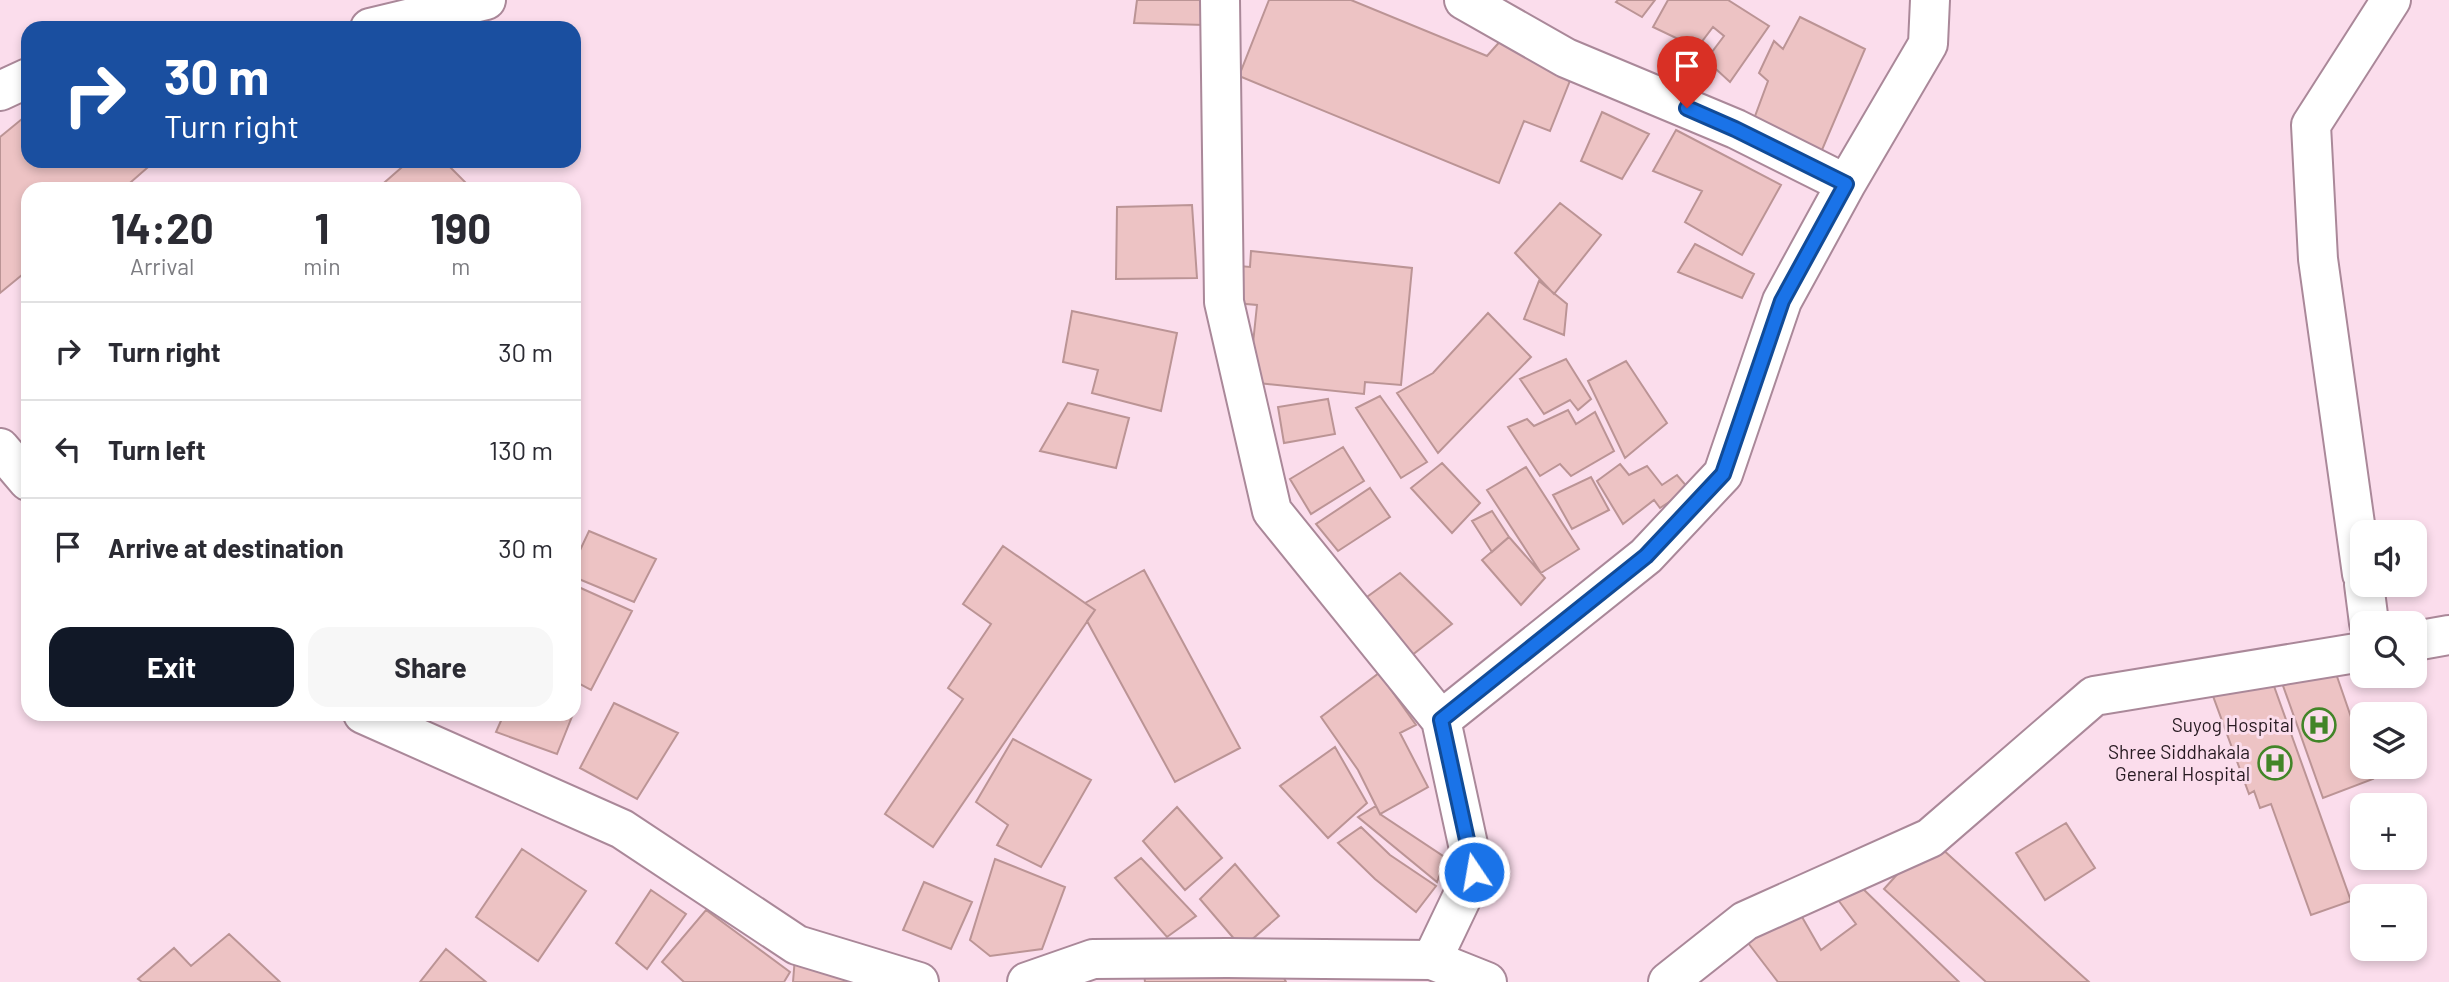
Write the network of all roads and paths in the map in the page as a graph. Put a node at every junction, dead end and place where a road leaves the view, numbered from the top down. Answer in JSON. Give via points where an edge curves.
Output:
{"nodes":[{"id":1,"x":486,"y":0,"type":"edge"},
{"id":2,"x":1220,"y":0,"type":"edge"},
{"id":3,"x":1464,"y":0,"type":"edge"},
{"id":4,"x":1930,"y":0,"type":"edge"},
{"id":5,"x":2391,"y":0,"type":"edge"},
{"id":6,"x":399,"y":21,"type":"edge"},
{"id":7,"x":21,"y":81,"type":"edge"},
{"id":8,"x":0,"y":91,"type":"edge"},
{"id":9,"x":1846,"y":184,"type":"junction"},
{"id":10,"x":0,"y":448,"type":"edge"},
{"id":11,"x":21,"y":473,"type":"edge"},
{"id":12,"x":2354,"y":520,"type":"edge"},
{"id":13,"x":2449,"y":635,"type":"edge"},
{"id":14,"x":2427,"y":640,"type":"edge"},
{"id":15,"x":2350,"y":654,"type":"edge"},
{"id":16,"x":1441,"y":720,"type":"junction"},
{"id":17,"x":379,"y":721,"type":"edge"},
{"id":18,"x":1432,"y":960,"type":"junction"},
{"id":19,"x":1341,"y":970,"type":"edge"},
{"id":20,"x":919,"y":982,"type":"edge"},
{"id":21,"x":1027,"y":982,"type":"edge"},
{"id":22,"x":1487,"y":982,"type":"edge"},
{"id":23,"x":1668,"y":982,"type":"edge"}],
"edges":[{"from":1,"to":6,"type":"street"},
{"from":2,"to":16,"type":"street","via":[[1224,302],[1272,510]]},
{"from":3,"to":9,"type":"street","via":[[1566,58],[1735,129]]},
{"from":4,"to":9,"type":"street","via":[[1928,44]]},
{"from":5,"to":12,"type":"street","via":[[2311,125],[2318,259]]},
{"from":7,"to":8,"type":"street"},
{"from":9,"to":16,"type":"street","via":[[1782,301],[1723,474],[1646,556]]},
{"from":10,"to":11,"type":"street"},
{"from":13,"to":14,"type":"street"},
{"from":15,"to":23,"type":"street","via":[[2094,696],[1930,838],[1745,920]]},
{"from":16,"to":18,"type":"street","via":[[1474,872]]},
{"from":17,"to":20,"type":"street","via":[[622,829],[797,945]]},
{"from":18,"to":19,"type":"street"},
{"from":18,"to":22,"type":"street"},
{"from":19,"to":21,"type":"street","via":[[1093,959]]}]}
